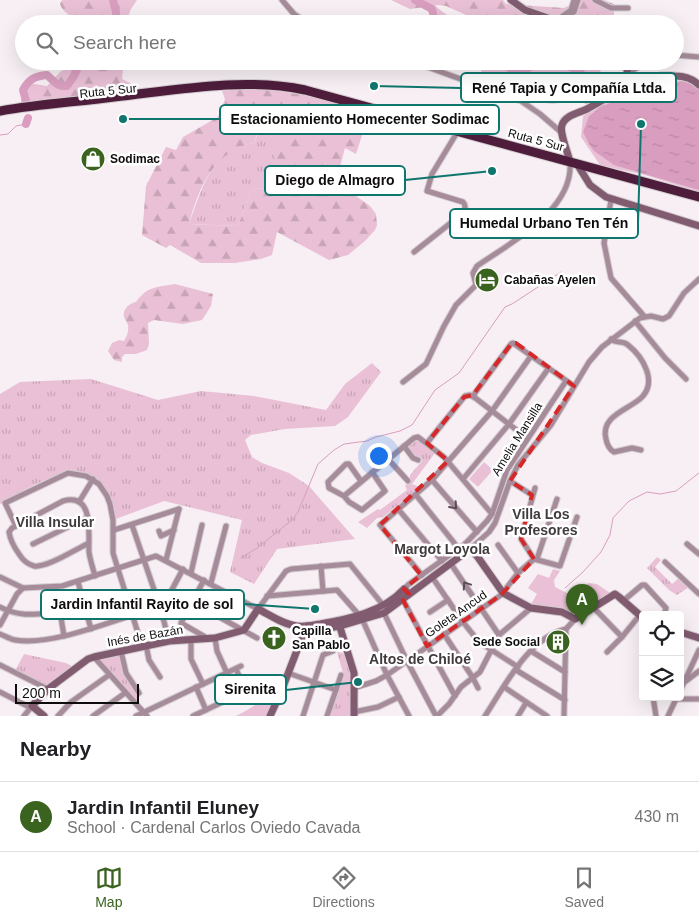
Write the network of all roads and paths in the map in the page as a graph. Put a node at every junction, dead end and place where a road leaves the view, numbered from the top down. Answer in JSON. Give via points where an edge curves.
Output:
{"nodes":[{"id":1,"x":282,"y":0,"type":"edge"},
{"id":2,"x":511,"y":0,"type":"edge"},
{"id":3,"x":574,"y":0,"type":"edge"},
{"id":4,"x":578,"y":0,"type":"edge"},
{"id":5,"x":595,"y":0,"type":"edge"},
{"id":6,"x":628,"y":8,"type":"dead end"},
{"id":7,"x":566,"y":14,"type":"joint"},
{"id":8,"x":296,"y":15,"type":"edge"},
{"id":9,"x":539,"y":15,"type":"edge"},
{"id":10,"x":684,"y":56,"type":"edge"},
{"id":11,"x":699,"y":57,"type":"edge"},
{"id":12,"x":436,"y":70,"type":"edge"},
{"id":13,"x":628,"y":70,"type":"edge"},
{"id":14,"x":632,"y":70,"type":"edge"},
{"id":15,"x":630,"y":74,"type":"junction"},
{"id":16,"x":630,"y":84,"type":"junction"},
{"id":17,"x":699,"y":85,"type":"edge"},
{"id":18,"x":0,"y":113,"type":"edge"},
{"id":19,"x":458,"y":131,"type":"junction"},
{"id":20,"x":562,"y":133,"type":"junction"},
{"id":21,"x":573,"y":163,"type":"junction"},
{"id":22,"x":699,"y":197,"type":"edge"},
{"id":23,"x":611,"y":200,"type":"junction"},
{"id":24,"x":699,"y":226,"type":"edge"},
{"id":25,"x":414,"y":252,"type":"dead end"},
{"id":26,"x":699,"y":279,"type":"edge"},
{"id":27,"x":644,"y":316,"type":"junction"},
{"id":28,"x":635,"y":321,"type":"junction"},
{"id":29,"x":611,"y":339,"type":"junction"},
{"id":30,"x":531,"y":356,"type":"junction"},
{"id":31,"x":548,"y":368,"type":"junction"},
{"id":32,"x":686,"y":379,"type":"dead end"},
{"id":33,"x":566,"y":381,"type":"junction"},
{"id":34,"x":403,"y":382,"type":"dead end"},
{"id":35,"x":574,"y":386,"type":"junction"},
{"id":36,"x":474,"y":397,"type":"junction"},
{"id":37,"x":492,"y":412,"type":"junction"},
{"id":38,"x":509,"y":424,"type":"junction"},
{"id":39,"x":528,"y":438,"type":"junction"},
{"id":40,"x":427,"y":443,"type":"junction"},
{"id":41,"x":404,"y":446,"type":"junction"},
{"id":42,"x":641,"y":450,"type":"dead end"},
{"id":43,"x":388,"y":459,"type":"junction"},
{"id":44,"x":418,"y":460,"type":"dead end"},
{"id":45,"x":447,"y":462,"type":"junction"},
{"id":46,"x":372,"y":472,"type":"junction"},
{"id":47,"x":92,"y":479,"type":"junction"},
{"id":48,"x":463,"y":479,"type":"junction"},
{"id":49,"x":432,"y":480,"type":"junction"},
{"id":50,"x":361,"y":481,"type":"junction"},
{"id":51,"x":408,"y":481,"type":"dead end"},
{"id":52,"x":510,"y":481,"type":"junction"},
{"id":53,"x":535,"y":488,"type":"dead end"},
{"id":54,"x":416,"y":495,"type":"junction"},
{"id":55,"x":532,"y":495,"type":"junction"},
{"id":56,"x":344,"y":496,"type":"junction"},
{"id":57,"x":557,"y":499,"type":"dead end"},
{"id":58,"x":79,"y":502,"type":"junction"},
{"id":59,"x":398,"y":509,"type":"junction"},
{"id":60,"x":492,"y":514,"type":"junction"},
{"id":61,"x":88,"y":517,"type":"junction"},
{"id":62,"x":577,"y":517,"type":"dead end"},
{"id":63,"x":132,"y":525,"type":"junction"},
{"id":64,"x":202,"y":525,"type":"dead end"},
{"id":65,"x":16,"y":526,"type":"junction"},
{"id":66,"x":226,"y":526,"type":"dead end"},
{"id":67,"x":114,"y":530,"type":"junction"},
{"id":68,"x":174,"y":530,"type":"junction"},
{"id":69,"x":515,"y":531,"type":"dead end"},
{"id":70,"x":159,"y":532,"type":"dead end"},
{"id":71,"x":477,"y":532,"type":"junction"},
{"id":72,"x":521,"y":537,"type":"junction"},
{"id":73,"x":89,"y":543,"type":"junction"},
{"id":74,"x":34,"y":544,"type":"dead end"},
{"id":75,"x":687,"y":544,"type":"dead end"},
{"id":76,"x":498,"y":545,"type":"dead end"},
{"id":77,"x":468,"y":546,"type":"junction"},
{"id":78,"x":459,"y":548,"type":"junction"},
{"id":79,"x":699,"y":554,"type":"edge"},
{"id":80,"x":144,"y":559,"type":"junction"},
{"id":81,"x":536,"y":559,"type":"junction"},
{"id":82,"x":166,"y":560,"type":"junction"},
{"id":83,"x":442,"y":561,"type":"junction"},
{"id":84,"x":665,"y":562,"type":"dead end"},
{"id":85,"x":451,"y":564,"type":"junction"},
{"id":86,"x":321,"y":566,"type":"junction"},
{"id":87,"x":118,"y":568,"type":"junction"},
{"id":88,"x":183,"y":569,"type":"junction"},
{"id":89,"x":191,"y":573,"type":"junction"},
{"id":90,"x":518,"y":573,"type":"junction"},
{"id":91,"x":422,"y":575,"type":"junction"},
{"id":92,"x":95,"y":576,"type":"junction"},
{"id":93,"x":0,"y":577,"type":"edge"},
{"id":94,"x":432,"y":577,"type":"junction"},
{"id":95,"x":204,"y":580,"type":"junction"},
{"id":96,"x":78,"y":582,"type":"junction"},
{"id":97,"x":211,"y":583,"type":"junction"},
{"id":98,"x":56,"y":587,"type":"junction"},
{"id":99,"x":23,"y":588,"type":"junction"},
{"id":100,"x":323,"y":591,"type":"junction"},
{"id":101,"x":407,"y":591,"type":"junction"},
{"id":102,"x":126,"y":592,"type":"junction"},
{"id":103,"x":503,"y":593,"type":"junction"},
{"id":104,"x":699,"y":594,"type":"edge"},
{"id":105,"x":268,"y":596,"type":"junction"},
{"id":106,"x":403,"y":600,"type":"junction"},
{"id":107,"x":448,"y":600,"type":"junction"},
{"id":108,"x":623,"y":601,"type":"junction"},
{"id":109,"x":192,"y":602,"type":"junction"},
{"id":110,"x":84,"y":605,"type":"junction"},
{"id":111,"x":0,"y":607,"type":"edge"},
{"id":112,"x":593,"y":607,"type":"junction"},
{"id":113,"x":531,"y":608,"type":"junction"},
{"id":114,"x":258,"y":609,"type":"junction"},
{"id":115,"x":384,"y":609,"type":"junction"},
{"id":116,"x":482,"y":609,"type":"junction"},
{"id":117,"x":161,"y":610,"type":"junction"},
{"id":118,"x":8,"y":611,"type":"junction"},
{"id":119,"x":665,"y":611,"type":"edge"},
{"id":120,"x":60,"y":612,"type":"junction"},
{"id":121,"x":430,"y":612,"type":"dead end"},
{"id":122,"x":133,"y":615,"type":"junction"},
{"id":123,"x":639,"y":615,"type":"edge"},
{"id":124,"x":361,"y":618,"type":"junction"},
{"id":125,"x":575,"y":619,"type":"junction"},
{"id":126,"x":639,"y":619,"type":"edge"},
{"id":127,"x":462,"y":622,"type":"junction"},
{"id":128,"x":339,"y":624,"type":"junction"},
{"id":129,"x":0,"y":625,"type":"edge"},
{"id":130,"x":92,"y":629,"type":"junction"},
{"id":131,"x":566,"y":629,"type":"junction"},
{"id":132,"x":244,"y":630,"type":"junction"},
{"id":133,"x":684,"y":633,"type":"edge"},
{"id":134,"x":0,"y":634,"type":"edge"},
{"id":135,"x":444,"y":634,"type":"junction"},
{"id":136,"x":500,"y":635,"type":"junction"},
{"id":137,"x":64,"y":636,"type":"junction"},
{"id":138,"x":622,"y":637,"type":"junction"},
{"id":139,"x":212,"y":638,"type":"junction"},
{"id":140,"x":257,"y":638,"type":"dead end"},
{"id":141,"x":699,"y":638,"type":"edge"},
{"id":142,"x":191,"y":640,"type":"junction"},
{"id":143,"x":169,"y":641,"type":"junction"},
{"id":144,"x":144,"y":646,"type":"junction"},
{"id":145,"x":427,"y":646,"type":"junction"},
{"id":146,"x":333,"y":650,"type":"dead end"},
{"id":147,"x":699,"y":650,"type":"edge"},
{"id":148,"x":121,"y":651,"type":"junction"},
{"id":149,"x":492,"y":651,"type":"junction"},
{"id":150,"x":531,"y":651,"type":"junction"},
{"id":151,"x":607,"y":652,"type":"dead end"},
{"id":152,"x":96,"y":657,"type":"junction"},
{"id":153,"x":407,"y":661,"type":"junction"},
{"id":154,"x":0,"y":665,"type":"edge"},
{"id":155,"x":517,"y":668,"type":"junction"},
{"id":156,"x":691,"y":668,"type":"junction"},
{"id":157,"x":699,"y":671,"type":"edge"},
{"id":158,"x":565,"y":672,"type":"junction"},
{"id":159,"x":227,"y":673,"type":"junction"},
{"id":160,"x":288,"y":673,"type":"junction"},
{"id":161,"x":109,"y":675,"type":"junction"},
{"id":162,"x":341,"y":675,"type":"dead end"},
{"id":163,"x":387,"y":675,"type":"junction"},
{"id":164,"x":160,"y":677,"type":"dead end"},
{"id":165,"x":473,"y":678,"type":"junction"},
{"id":166,"x":685,"y":681,"type":"joint"},
{"id":167,"x":314,"y":682,"type":"junction"},
{"id":168,"x":203,"y":684,"type":"junction"},
{"id":169,"x":262,"y":684,"type":"dead end"},
{"id":170,"x":196,"y":687,"type":"junction"},
{"id":171,"x":354,"y":688,"type":"junction"},
{"id":172,"x":478,"y":688,"type":"dead end"},
{"id":173,"x":504,"y":688,"type":"junction"},
{"id":174,"x":48,"y":689,"type":"junction"},
{"id":175,"x":336,"y":690,"type":"junction"},
{"id":176,"x":246,"y":691,"type":"junction"},
{"id":177,"x":0,"y":692,"type":"edge"},
{"id":178,"x":125,"y":693,"type":"junction"},
{"id":179,"x":139,"y":693,"type":"dead end"},
{"id":180,"x":455,"y":696,"type":"junction"},
{"id":181,"x":399,"y":697,"type":"junction"},
{"id":182,"x":684,"y":698,"type":"edge"},
{"id":183,"x":699,"y":699,"type":"edge"},
{"id":184,"x":565,"y":700,"type":"junction"},
{"id":185,"x":654,"y":701,"type":"edge"},
{"id":186,"x":675,"y":701,"type":"edge"},
{"id":187,"x":526,"y":703,"type":"junction"},
{"id":188,"x":31,"y":707,"type":"junction"},
{"id":189,"x":206,"y":710,"type":"junction"},
{"id":190,"x":145,"y":714,"type":"edge"},
{"id":191,"x":354,"y":714,"type":"edge"},
{"id":192,"x":24,"y":716,"type":"edge"},
{"id":193,"x":44,"y":716,"type":"edge"},
{"id":194,"x":58,"y":716,"type":"edge"},
{"id":195,"x":93,"y":716,"type":"edge"},
{"id":196,"x":136,"y":716,"type":"edge"},
{"id":197,"x":194,"y":716,"type":"edge"},
{"id":198,"x":270,"y":716,"type":"edge"},
{"id":199,"x":302,"y":716,"type":"edge"},
{"id":200,"x":327,"y":716,"type":"edge"},
{"id":201,"x":409,"y":716,"type":"edge"},
{"id":202,"x":437,"y":716,"type":"edge"},
{"id":203,"x":485,"y":716,"type":"edge"},
{"id":204,"x":518,"y":716,"type":"edge"},
{"id":205,"x":548,"y":716,"type":"edge"},
{"id":206,"x":564,"y":716,"type":"edge"},
{"id":207,"x":656,"y":716,"type":"edge"},
{"id":208,"x":668,"y":716,"type":"edge"}],
"edges":[{"from":1,"to":8,"type":"street"},
{"from":2,"to":9,"type":"street"},
{"from":3,"to":7,"type":"street"},
{"from":4,"to":7,"type":"street","via":[[574,12]]},
{"from":5,"to":6,"type":"street","via":[[611,8]]},
{"from":10,"to":11,"type":"street"},
{"from":12,"to":20,"type":"street","via":[[521,101]]},
{"from":13,"to":15,"type":"street"},
{"from":14,"to":15,"type":"street"},
{"from":15,"to":16,"type":"street"},
{"from":16,"to":17,"type":"street","via":[[642,78],[668,75],[690,78]]},
{"from":16,"to":20,"type":"street","via":[[565,120],[561,126]]},
{"from":18,"to":19,"type":"highway","name":"Ruta 5 Sur","via":[[11,115],[254,84],[298,88]]},
{"from":19,"to":21,"type":"highway","name":"Ruta 5 Sur"},
{"from":19,"to":25,"type":"street","via":[[432,174],[427,190],[463,202],[465,209]]},
{"from":20,"to":21,"type":"street"},
{"from":21,"to":22,"type":"highway","name":"Ruta 5 Sur"},
{"from":21,"to":23,"type":"street","via":[[594,188]]},
{"from":21,"to":34,"type":"street","via":[[560,198],[532,228],[477,266],[473,272],[476,285],[456,305],[426,364]]},
{"from":23,"to":24,"type":"street"},
{"from":23,"to":27,"type":"street","via":[[604,243],[609,271],[611,278]]},
{"from":26,"to":27,"type":"street","via":[[684,293],[669,316]]},
{"from":27,"to":28,"type":"street"},
{"from":28,"to":29,"type":"street"},
{"from":28,"to":32,"type":"street"},
{"from":29,"to":35,"type":"street","via":[[589,362]]},
{"from":29,"to":42,"type":"street","via":[[629,346],[649,376],[641,398],[610,420],[605,429],[606,438],[614,452],[632,448]]},
{"from":30,"to":31,"type":"street"},
{"from":30,"to":36,"type":"street","via":[[516,344],[511,344]]},
{"from":30,"to":37,"type":"street"},
{"from":31,"to":33,"type":"street"},
{"from":31,"to":38,"type":"street"},
{"from":33,"to":35,"type":"street"},
{"from":33,"to":39,"type":"street","name":"Amelia Mansilla"},
{"from":35,"to":52,"type":"street","via":[[551,425],[518,465]]},
{"from":36,"to":37,"type":"street"},
{"from":36,"to":40,"type":"street","via":[[465,396]]},
{"from":37,"to":38,"type":"street"},
{"from":37,"to":45,"type":"street"},
{"from":38,"to":39,"type":"street"},
{"from":38,"to":48,"type":"street"},
{"from":39,"to":60,"type":"street","name":"Amelia Mansilla","via":[[506,470]]},
{"from":40,"to":41,"type":"street","via":[[416,437]]},
{"from":40,"to":45,"type":"street"},
{"from":41,"to":43,"type":"street"},
{"from":41,"to":44,"type":"street"},
{"from":43,"to":46,"type":"street"},
{"from":43,"to":51,"type":"street"},
{"from":45,"to":48,"type":"street"},
{"from":45,"to":49,"type":"street"},
{"from":46,"to":50,"type":"street"},
{"from":46,"to":56,"type":"street","via":[[385,490],[365,509],[360,510]]},
{"from":47,"to":58,"type":"street"},
{"from":47,"to":65,"type":"street","via":[[68,473],[5,503]]},
{"from":47,"to":67,"type":"street","via":[[99,484],[110,504]]},
{"from":48,"to":60,"type":"street"},
{"from":49,"to":54,"type":"street"},
{"from":49,"to":71,"type":"street","one_way":true},
{"from":50,"to":56,"type":"street"},
{"from":50,"to":56,"type":"street","via":[[346,464],[328,482],[329,488]]},
{"from":52,"to":55,"type":"street"},
{"from":52,"to":77,"type":"street","via":[[495,523],[489,532]]},
{"from":53,"to":55,"type":"street"},
{"from":54,"to":59,"type":"street"},
{"from":54,"to":78,"type":"street"},
{"from":55,"to":72,"type":"street"},
{"from":57,"to":81,"type":"street"},
{"from":58,"to":61,"type":"street"},
{"from":58,"to":65,"type":"street","via":[[65,501]]},
{"from":59,"to":83,"type":"street"},
{"from":59,"to":91,"type":"street","via":[[380,524]]},
{"from":60,"to":71,"type":"street","name":"Amelia Mansilla"},
{"from":61,"to":73,"type":"street"},
{"from":61,"to":74,"type":"street"},
{"from":62,"to":81,"type":"street","via":[[561,564],[557,567]]},
{"from":63,"to":67,"type":"street"},
{"from":63,"to":68,"type":"street","via":[[179,509]]},
{"from":63,"to":80,"type":"street"},
{"from":64,"to":89,"type":"street"},
{"from":65,"to":73,"type":"street","via":[[9,532],[10,538],[21,557],[35,566]]},
{"from":66,"to":97,"type":"street"},
{"from":67,"to":87,"type":"street","via":[[113,553]]},
{"from":68,"to":70,"type":"street","via":[[161,536]]},
{"from":68,"to":82,"type":"street"},
{"from":69,"to":72,"type":"street"},
{"from":71,"to":77,"type":"street","name":"Amelia Mansilla"},
{"from":72,"to":81,"type":"street"},
{"from":73,"to":92,"type":"street"},
{"from":75,"to":79,"type":"street"},
{"from":76,"to":90,"type":"street"},
{"from":77,"to":78,"type":"street","name":"Amelia Mansilla"},
{"from":77,"to":85,"type":"street"},
{"from":77,"to":103,"type":"street"},
{"from":78,"to":83,"type":"street","name":"Amelia Mansilla"},
{"from":80,"to":82,"type":"street","via":[[156,556]]},
{"from":80,"to":87,"type":"street"},
{"from":80,"to":117,"type":"street"},
{"from":81,"to":90,"type":"street","name":"Goleta Ancud"},
{"from":82,"to":88,"type":"street"},
{"from":83,"to":91,"type":"street","name":"Amelia Mansilla"},
{"from":84,"to":104,"type":"street"},
{"from":85,"to":94,"type":"street"},
{"from":116,"to":85,"type":"street","one_way":true},
{"from":86,"to":100,"type":"street"},
{"from":86,"to":105,"type":"street","via":[[286,571]]},
{"from":86,"to":115,"type":"street","via":[[352,564]]},
{"from":87,"to":92,"type":"street"},
{"from":87,"to":102,"type":"street"},
{"from":88,"to":89,"type":"street"},
{"from":88,"to":117,"type":"street"},
{"from":89,"to":95,"type":"street"},
{"from":90,"to":103,"type":"street","name":"Goleta Ancud"},
{"from":91,"to":101,"type":"street","name":"Amelia Mansilla","via":[[409,584]]},
{"from":92,"to":96,"type":"street"},
{"from":93,"to":99,"type":"street"},
{"from":94,"to":101,"type":"street"},
{"from":94,"to":107,"type":"street"},
{"from":95,"to":97,"type":"street"},
{"from":95,"to":109,"type":"street"},
{"from":96,"to":98,"type":"street"},
{"from":96,"to":110,"type":"street"},
{"from":97,"to":114,"type":"street"},
{"from":98,"to":99,"type":"street"},
{"from":98,"to":120,"type":"street"},
{"from":99,"to":118,"type":"street"},
{"from":100,"to":105,"type":"street"},
{"from":100,"to":124,"type":"street","via":[[338,590]]},
{"from":101,"to":106,"type":"street"},
{"from":101,"to":115,"type":"street"},
{"from":102,"to":110,"type":"street"},
{"from":102,"to":122,"type":"street"},
{"from":103,"to":113,"type":"street"},
{"from":103,"to":116,"type":"street","name":"Goleta Ancud"},
{"from":105,"to":114,"type":"street"},
{"from":106,"to":115,"type":"street"},
{"from":106,"to":145,"type":"street"},
{"from":107,"to":121,"type":"street"},
{"from":107,"to":127,"type":"street"},
{"from":108,"to":112,"type":"street","via":[[614,593]]},
{"from":108,"to":119,"type":"street","via":[[642,585],[666,608]]},
{"from":108,"to":123,"type":"street"},
{"from":109,"to":132,"type":"street"},
{"from":109,"to":139,"type":"street","via":[[181,623]]},
{"from":110,"to":130,"type":"street"},
{"from":111,"to":118,"type":"street"},
{"from":112,"to":125,"type":"street"},
{"from":112,"to":138,"type":"street"},
{"from":113,"to":125,"type":"street","via":[[562,612]]},
{"from":113,"to":136,"type":"street"},
{"from":114,"to":128,"type":"street","via":[[295,626]]},
{"from":114,"to":132,"type":"street"},
{"from":115,"to":124,"type":"street"},
{"from":115,"to":153,"type":"street"},
{"from":116,"to":127,"type":"street","name":"Goleta Ancud"},
{"from":116,"to":136,"type":"street"},
{"from":117,"to":143,"type":"street"},
{"from":118,"to":120,"type":"street","via":[[25,615]]},
{"from":118,"to":129,"type":"street"},
{"from":120,"to":137,"type":"street"},
{"from":122,"to":130,"type":"street"},
{"from":122,"to":144,"type":"street"},
{"from":124,"to":128,"type":"street"},
{"from":124,"to":163,"type":"street"},
{"from":125,"to":131,"type":"street"},
{"from":126,"to":138,"type":"street"},
{"from":127,"to":135,"type":"street","name":"Goleta Ancud"},
{"from":127,"to":149,"type":"street","via":[[479,642]]},
{"from":128,"to":160,"type":"street","via":[[304,632]]},
{"from":128,"to":171,"type":"street","via":[[354,673]]},
{"from":130,"to":137,"type":"street"},
{"from":131,"to":150,"type":"street","via":[[549,635]]},
{"from":131,"to":158,"type":"street"},
{"from":132,"to":139,"type":"street","name":"Inés de Bazán"},
{"from":132,"to":140,"type":"street"},
{"from":133,"to":141,"type":"street"},
{"from":134,"to":137,"type":"street","via":[[14,640]]},
{"from":135,"to":145,"type":"street","name":"Goleta Ancud"},
{"from":135,"to":165,"type":"street"},
{"from":136,"to":149,"type":"street"},
{"from":138,"to":151,"type":"street"},
{"from":139,"to":142,"type":"street","name":"Inés de Bazán"},
{"from":139,"to":159,"type":"street"},
{"from":142,"to":143,"type":"street","name":"Inés de Bazán"},
{"from":142,"to":168,"type":"street","via":[[191,659]]},
{"from":143,"to":144,"type":"street","name":"Inés de Bazán"},
{"from":144,"to":148,"type":"street","name":"Inés de Bazán"},
{"from":144,"to":164,"type":"street"},
{"from":145,"to":153,"type":"street","name":"Goleta Ancud"},
{"from":145,"to":180,"type":"street"},
{"from":146,"to":167,"type":"street","via":[[323,655]]},
{"from":147,"to":156,"type":"street"},
{"from":148,"to":152,"type":"street","name":"Inés de Bazán"},
{"from":148,"to":179,"type":"street","via":[[126,673]]},
{"from":149,"to":155,"type":"street"},
{"from":149,"to":165,"type":"street"},
{"from":150,"to":155,"type":"street"},
{"from":150,"to":158,"type":"street"},
{"from":152,"to":161,"type":"street"},
{"from":152,"to":174,"type":"street","name":"Inés de Bazán","via":[[88,659]]},
{"from":153,"to":163,"type":"street","name":"Goleta Ancud"},
{"from":153,"to":202,"type":"street"},
{"from":154,"to":174,"type":"street"},
{"from":155,"to":173,"type":"street"},
{"from":155,"to":184,"type":"street"},
{"from":156,"to":157,"type":"street"},
{"from":156,"to":166,"type":"street"},
{"from":157,"to":166,"type":"street"},
{"from":158,"to":184,"type":"street"},
{"from":159,"to":168,"type":"street"},
{"from":159,"to":176,"type":"street","via":[[238,667]]},
{"from":160,"to":167,"type":"street"},
{"from":160,"to":198,"type":"street"},
{"from":161,"to":178,"type":"street"},
{"from":161,"to":194,"type":"street","via":[[71,702]]},
{"from":162,"to":175,"type":"street"},
{"from":163,"to":171,"type":"street","name":"Goleta Ancud"},
{"from":163,"to":181,"type":"street"},
{"from":165,"to":172,"type":"street"},
{"from":165,"to":180,"type":"street"},
{"from":167,"to":175,"type":"street"},
{"from":167,"to":199,"type":"street"},
{"from":168,"to":170,"type":"street"},
{"from":169,"to":176,"type":"street"},
{"from":170,"to":189,"type":"street"},
{"from":170,"to":190,"type":"street"},
{"from":171,"to":191,"type":"street"},
{"from":173,"to":187,"type":"street"},
{"from":173,"to":203,"type":"street"},
{"from":174,"to":188,"type":"street","name":"Inés de Bazán"},
{"from":175,"to":200,"type":"street"},
{"from":176,"to":189,"type":"street"},
{"from":177,"to":188,"type":"street"},
{"from":178,"to":190,"type":"street"},
{"from":178,"to":195,"type":"street"},
{"from":180,"to":202,"type":"street"},
{"from":181,"to":191,"type":"street"},
{"from":181,"to":201,"type":"street"},
{"from":182,"to":183,"type":"street"},
{"from":184,"to":206,"type":"street"},
{"from":185,"to":207,"type":"street"},
{"from":186,"to":208,"type":"street"},
{"from":187,"to":204,"type":"street"},
{"from":187,"to":205,"type":"street"},
{"from":188,"to":192,"type":"street"},
{"from":188,"to":193,"type":"street"},
{"from":189,"to":197,"type":"street"},
{"from":190,"to":196,"type":"street"}]}
